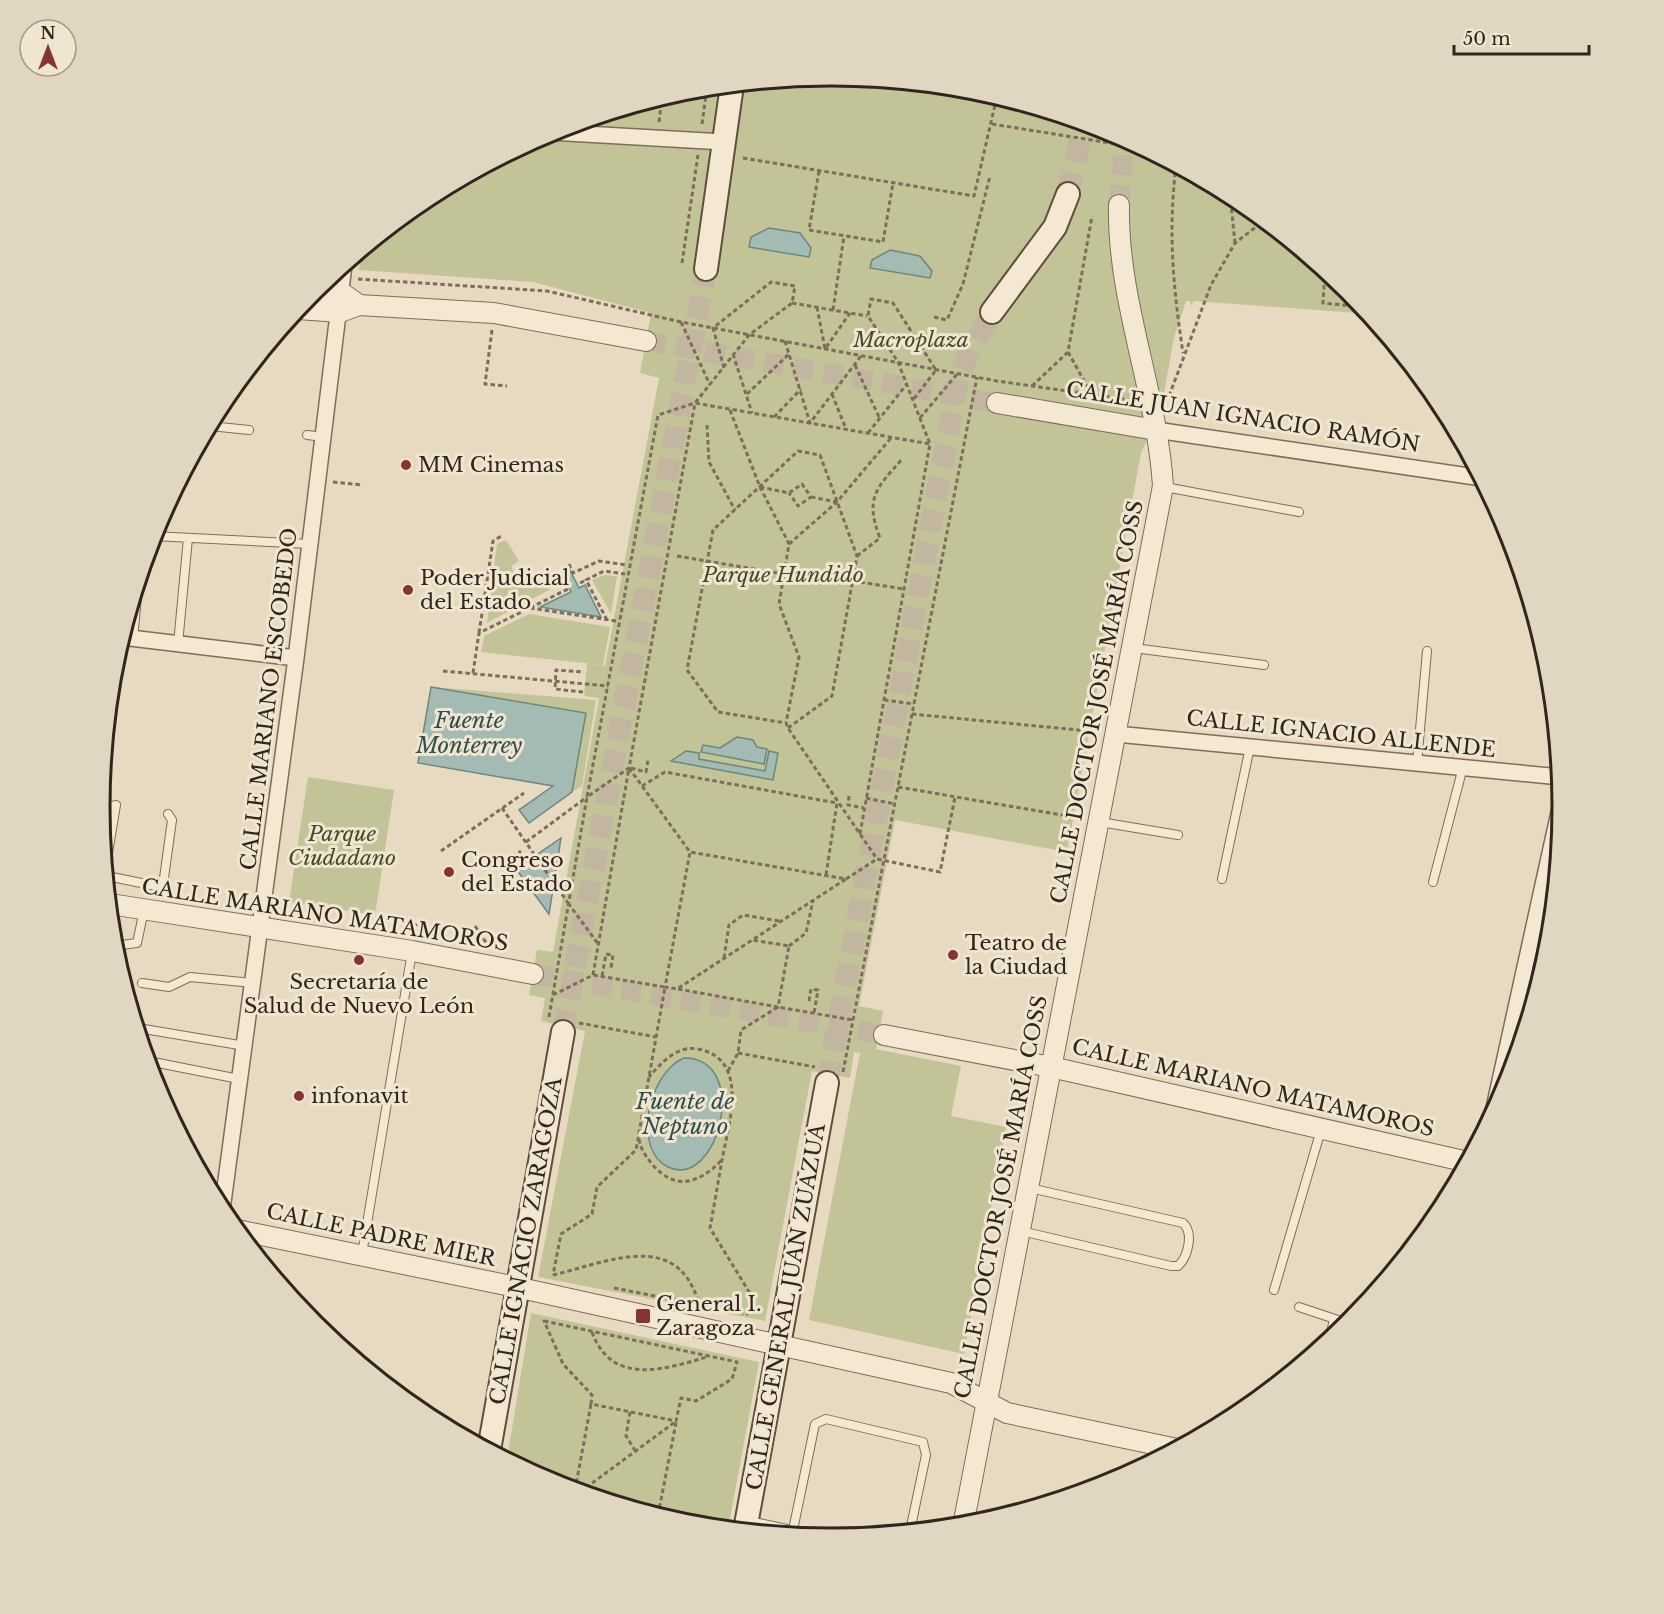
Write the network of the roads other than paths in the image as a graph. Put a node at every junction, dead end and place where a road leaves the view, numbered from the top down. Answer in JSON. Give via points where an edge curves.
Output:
{"nodes":[{"id":1,"x":732,"y":93,"type":"edge"},
{"id":2,"x":574,"y":133,"type":"edge"},
{"id":3,"x":731,"y":150,"type":"junction"},
{"id":4,"x":1068,"y":194,"type":"tunnel mouth"},
{"id":5,"x":1119,"y":205,"type":"tunnel mouth"},
{"id":6,"x":706,"y":269,"type":"tunnel mouth"},
{"id":7,"x":343,"y":277,"type":"edge"},
{"id":8,"x":324,"y":296,"type":"edge"},
{"id":9,"x":341,"y":303,"type":"junction"},
{"id":10,"x":313,"y":307,"type":"edge"},
{"id":11,"x":992,"y":312,"type":"tunnel mouth"},
{"id":12,"x":646,"y":341,"type":"tunnel mouth"},
{"id":13,"x":997,"y":403,"type":"tunnel mouth"},
{"id":14,"x":219,"y":427,"type":"edge"},
{"id":15,"x":249,"y":430,"type":"dead end"},
{"id":16,"x":1156,"y":430,"type":"junction"},
{"id":17,"x":307,"y":435,"type":"dead end"},
{"id":18,"x":324,"y":437,"type":"junction"},
{"id":19,"x":1473,"y":477,"type":"edge"},
{"id":20,"x":1163,"y":486,"type":"junction"},
{"id":21,"x":1299,"y":512,"type":"dead end"},
{"id":22,"x":163,"y":537,"type":"edge"},
{"id":23,"x":188,"y":538,"type":"junction"},
{"id":24,"x":310,"y":544,"type":"junction"},
{"id":25,"x":131,"y":638,"type":"edge"},
{"id":26,"x":178,"y":644,"type":"junction"},
{"id":27,"x":1132,"y":648,"type":"junction"},
{"id":28,"x":1427,"y":651,"type":"dead end"},
{"id":29,"x":296,"y":658,"type":"junction"},
{"id":30,"x":1264,"y":665,"type":"dead end"},
{"id":31,"x":1116,"y":734,"type":"junction"},
{"id":32,"x":1250,"y":747,"type":"junction"},
{"id":33,"x":1417,"y":763,"type":"junction"},
{"id":34,"x":1463,"y":767,"type":"junction"},
{"id":35,"x":1552,"y":776,"type":"edge"},
{"id":36,"x":168,"y":814,"type":"dead end"},
{"id":37,"x":1091,"y":820,"type":"junction"},
{"id":38,"x":1178,"y":835,"type":"dead end"},
{"id":39,"x":1552,"y":843,"type":"edge"},
{"id":40,"x":115,"y":878,"type":"edge"},
{"id":41,"x":1222,"y":879,"type":"dead end"},
{"id":42,"x":1433,"y":882,"type":"dead end"},
{"id":43,"x":118,"y":905,"type":"edge"},
{"id":44,"x":145,"y":909,"type":"junction"},
{"id":45,"x":261,"y":928,"type":"junction"},
{"id":46,"x":407,"y":943,"type":"junction"},
{"id":47,"x":123,"y":945,"type":"edge"},
{"id":48,"x":533,"y":974,"type":"tunnel mouth"},
{"id":49,"x":142,"y":983,"type":"dead end"},
{"id":50,"x":253,"y":983,"type":"junction"},
{"id":51,"x":564,"y":1024,"type":"tunnel mouth"},
{"id":52,"x":146,"y":1029,"type":"edge"},
{"id":53,"x":884,"y":1035,"type":"tunnel mouth"},
{"id":54,"x":245,"y":1046,"type":"junction"},
{"id":55,"x":158,"y":1063,"type":"edge"},
{"id":56,"x":1052,"y":1066,"type":"junction"},
{"id":57,"x":826,"y":1074,"type":"tunnel mouth"},
{"id":58,"x":240,"y":1079,"type":"junction"},
{"id":59,"x":1500,"y":1080,"type":"edge"},
{"id":60,"x":1322,"y":1128,"type":"junction"},
{"id":61,"x":1461,"y":1160,"type":"edge"},
{"id":62,"x":1028,"y":1188,"type":"junction"},
{"id":63,"x":224,"y":1195,"type":"edge"},
{"id":64,"x":1019,"y":1230,"type":"junction"},
{"id":65,"x":250,"y":1233,"type":"edge"},
{"id":66,"x":362,"y":1255,"type":"junction"},
{"id":67,"x":516,"y":1287,"type":"junction"},
{"id":68,"x":1274,"y":1290,"type":"dead end"},
{"id":69,"x":1299,"y":1308,"type":"dead end"},
{"id":70,"x":1334,"y":1319,"type":"junction"},
{"id":71,"x":1338,"y":1320,"type":"edge"},
{"id":72,"x":1332,"y":1326,"type":"edge"},
{"id":73,"x":778,"y":1344,"type":"junction"},
{"id":74,"x":985,"y":1400,"type":"junction"},
{"id":75,"x":490,"y":1442,"type":"edge"},
{"id":76,"x":1165,"y":1447,"type":"edge"},
{"id":77,"x":965,"y":1516,"type":"edge"},
{"id":78,"x":746,"y":1523,"type":"edge"},
{"id":79,"x":912,"y":1524,"type":"edge"},
{"id":80,"x":795,"y":1527,"type":"edge"}],
"edges":[{"from":1,"to":3,"type":"main road"},
{"from":2,"to":3,"type":"street","via":[[657,138]]},
{"from":3,"to":6,"type":"main road"},
{"from":4,"to":11,"type":"main road","via":[[1055,227]]},
{"from":5,"to":16,"type":"street","name":"CALLE DOCTOR JOSÉ MARÍA COSS","via":[[1121,267],[1159,402]]},
{"from":7,"to":9,"type":"street","name":"CALLE MARIANO ESCOBEDO"},
{"from":8,"to":9,"type":"street"},
{"from":9,"to":10,"type":"street"},
{"from":9,"to":12,"type":"street","via":[[494,313]]},
{"from":9,"to":18,"type":"street","name":"CALLE MARIANO ESCOBEDO"},
{"from":13,"to":16,"type":"street","name":"CALLE JUAN IGNACIO RAMÓN"},
{"from":14,"to":15,"type":"lane"},
{"from":16,"to":19,"type":"street","name":"CALLE JUAN IGNACIO RAMÓN"},
{"from":16,"to":20,"type":"street","name":"CALLE DOCTOR JOSÉ MARÍA COSS"},
{"from":17,"to":18,"type":"lane"},
{"from":18,"to":24,"type":"street","name":"CALLE MARIANO ESCOBEDO"},
{"from":20,"to":21,"type":"lane"},
{"from":20,"to":27,"type":"street","name":"CALLE DOCTOR JOSÉ MARÍA COSS"},
{"from":22,"to":23,"type":"lane"},
{"from":23,"to":24,"type":"lane"},
{"from":23,"to":26,"type":"lane"},
{"from":24,"to":29,"type":"street","name":"CALLE MARIANO ESCOBEDO"},
{"from":25,"to":26,"type":"street"},
{"from":26,"to":29,"type":"street"},
{"from":27,"to":30,"type":"lane"},
{"from":27,"to":31,"type":"street","name":"CALLE DOCTOR JOSÉ MARÍA COSS"},
{"from":28,"to":33,"type":"lane"},
{"from":29,"to":45,"type":"street","name":"CALLE MARIANO ESCOBEDO"},
{"from":31,"to":32,"type":"street","name":"CALLE IGNACIO ALLENDE"},
{"from":31,"to":37,"type":"street","name":"CALLE DOCTOR JOSÉ MARÍA COSS"},
{"from":32,"to":33,"type":"street","name":"CALLE IGNACIO ALLENDE"},
{"from":32,"to":41,"type":"lane"},
{"from":33,"to":34,"type":"street","name":"CALLE IGNACIO ALLENDE"},
{"from":34,"to":35,"type":"street","name":"CALLE IGNACIO ALLENDE"},
{"from":34,"to":42,"type":"lane"},
{"from":36,"to":40,"type":"lane","via":[[172,820],[161,884]]},
{"from":37,"to":38,"type":"lane"},
{"from":37,"to":56,"type":"street","name":"CALLE DOCTOR JOSÉ MARÍA COSS"},
{"from":39,"to":59,"type":"street"},
{"from":43,"to":44,"type":"street","name":"CALLE MARIANO MATAMOROS"},
{"from":44,"to":45,"type":"street","name":"CALLE MARIANO MATAMOROS"},
{"from":44,"to":47,"type":"lane","via":[[137,944]]},
{"from":45,"to":46,"type":"street","name":"CALLE MARIANO MATAMOROS"},
{"from":45,"to":50,"type":"street","name":"CALLE MARIANO ESCOBEDO"},
{"from":46,"to":48,"type":"street","name":"CALLE MARIANO MATAMOROS"},
{"from":46,"to":66,"type":"lane"},
{"from":49,"to":50,"type":"lane","via":[[169,987],[195,977]]},
{"from":50,"to":54,"type":"street","name":"CALLE MARIANO ESCOBEDO"},
{"from":51,"to":67,"type":"main road","name":"CALLE IGNACIO ZARAGOZA"},
{"from":52,"to":54,"type":"lane"},
{"from":53,"to":56,"type":"street","name":"CALLE MARIANO MATAMOROS"},
{"from":54,"to":58,"type":"street","name":"CALLE MARIANO ESCOBEDO"},
{"from":55,"to":58,"type":"lane"},
{"from":56,"to":60,"type":"street","name":"CALLE MARIANO MATAMOROS"},
{"from":56,"to":62,"type":"street","name":"CALLE DOCTOR JOSÉ MARÍA COSS"},
{"from":57,"to":73,"type":"main road","name":"CALLE GENERAL JUAN ZUAZUA"},
{"from":58,"to":63,"type":"street","name":"CALLE MARIANO ESCOBEDO"},
{"from":60,"to":61,"type":"street","name":"CALLE MARIANO MATAMOROS"},
{"from":60,"to":68,"type":"lane"},
{"from":62,"to":64,"type":"street","name":"CALLE DOCTOR JOSÉ MARÍA COSS"},
{"from":62,"to":64,"type":"lane","via":[[1183,1223],[1190,1235],[1182,1262],[1171,1266]]},
{"from":64,"to":74,"type":"street","name":"CALLE DOCTOR JOSÉ MARÍA COSS"},
{"from":65,"to":66,"type":"street","name":"CALLE PADRE MIER"},
{"from":66,"to":67,"type":"street","name":"CALLE PADRE MIER"},
{"from":67,"to":73,"type":"street","name":"CALLE PADRE MIER"},
{"from":67,"to":75,"type":"main road","name":"CALLE IGNACIO ZARAGOZA"},
{"from":69,"to":70,"type":"lane"},
{"from":70,"to":71,"type":"lane"},
{"from":70,"to":72,"type":"lane"},
{"from":73,"to":74,"type":"street","name":"CALLE PADRE MIER","via":[[951,1383]]},
{"from":73,"to":78,"type":"main road","name":"CALLE GENERAL JUAN ZUAZUA"},
{"from":74,"to":76,"type":"street","name":"CALLE PADRE MIER","via":[[1008,1413]]},
{"from":74,"to":77,"type":"street","name":"CALLE DOCTOR JOSÉ MARÍA COSS"},
{"from":79,"to":80,"type":"lane","via":[[926,1455],[923,1442],[826,1419],[815,1424]]}]}
